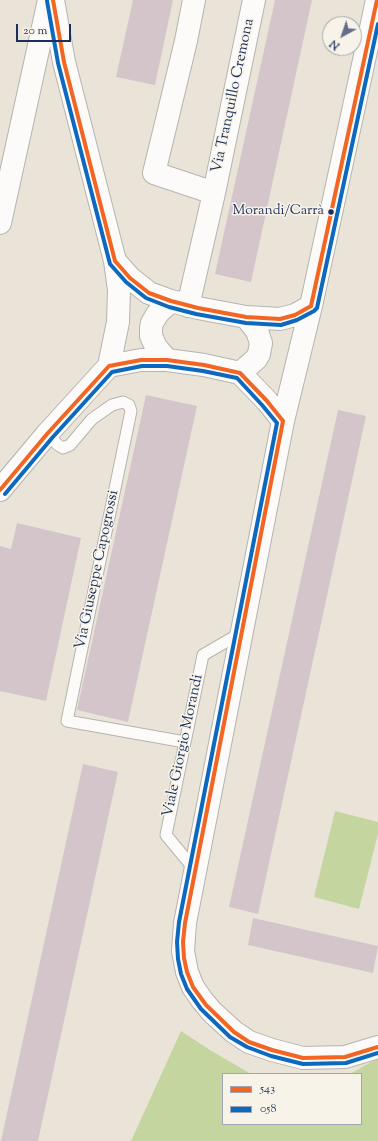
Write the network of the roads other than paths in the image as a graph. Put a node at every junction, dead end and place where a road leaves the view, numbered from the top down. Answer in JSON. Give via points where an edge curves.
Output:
{"nodes":[{"id":1,"x":49,"y":0,"type":"edge"},
{"id":2,"x":53,"y":0,"type":"edge"},
{"id":3,"x":194,"y":0,"type":"edge"},
{"id":4,"x":254,"y":0,"type":"edge"},
{"id":5,"x":377,"y":0,"type":"edge"},
{"id":6,"x":214,"y":193,"type":"junction"},
{"id":7,"x":0,"y":223,"type":"edge"},
{"id":8,"x":115,"y":261,"type":"junction"},
{"id":9,"x":180,"y":304,"type":"junction"},
{"id":10,"x":311,"y":306,"type":"junction"},
{"id":11,"x":246,"y":317,"type":"junction"},
{"id":12,"x":167,"y":360,"type":"junction"},
{"id":13,"x":109,"y":366,"type":"junction"},
{"id":14,"x":240,"y":373,"type":"junction"},
{"id":15,"x":283,"y":421,"type":"junction"},
{"id":16,"x":47,"y":434,"type":"junction"},
{"id":17,"x":0,"y":490,"type":"edge"},
{"id":18,"x":242,"y":633,"type":"junction"},
{"id":19,"x":185,"y":742,"type":"junction"},
{"id":20,"x":195,"y":871,"type":"junction"},
{"id":21,"x":378,"y":1047,"type":"edge"}],
"edges":[{"from":1,"to":7,"type":"street"},
{"from":2,"to":8,"type":"street","via":[[64,62]]},
{"from":3,"to":6,"type":"street","name":"Via Tranquillo Cremona","via":[[154,173]]},
{"from":4,"to":6,"type":"street","name":"Via Tranquillo Cremona"},
{"from":5,"to":10,"type":"street"},
{"from":6,"to":9,"type":"street","name":"Via Tranquillo Cremona"},
{"from":8,"to":9,"type":"street","via":[[130,278],[149,293]]},
{"from":8,"to":13,"type":"street","via":[[119,313]]},
{"from":9,"to":11,"type":"street"},
{"from":9,"to":12,"type":"street","via":[[158,313],[152,323],[153,342]]},
{"from":10,"to":11,"type":"street","via":[[295,315],[280,319]]},
{"from":10,"to":15,"type":"street"},
{"from":11,"to":14,"type":"street","via":[[257,331],[261,343],[256,359]]},
{"from":12,"to":13,"type":"street","via":[[141,360]]},
{"from":12,"to":14,"type":"street"},
{"from":13,"to":16,"type":"street"},
{"from":14,"to":15,"type":"street"},
{"from":15,"to":18,"type":"street"},
{"from":16,"to":17,"type":"street"},
{"from":16,"to":19,"type":"lane","name":"Via Giuseppe Capogrossi","via":[[63,448],[70,445],[92,418],[112,405],[123,402],[129,405],[131,410],[66,721]]},
{"from":18,"to":19,"type":"lane","name":"Viale Giorgio Morandi","via":[[203,655]]},
{"from":18,"to":20,"type":"street"},
{"from":19,"to":20,"type":"lane","name":"Viale Giorgio Morandi","via":[[166,835]]},
{"from":20,"to":21,"type":"street","via":[[185,923],[184,958],[193,987],[212,1012],[241,1037],[292,1056],[334,1058]]}]}
